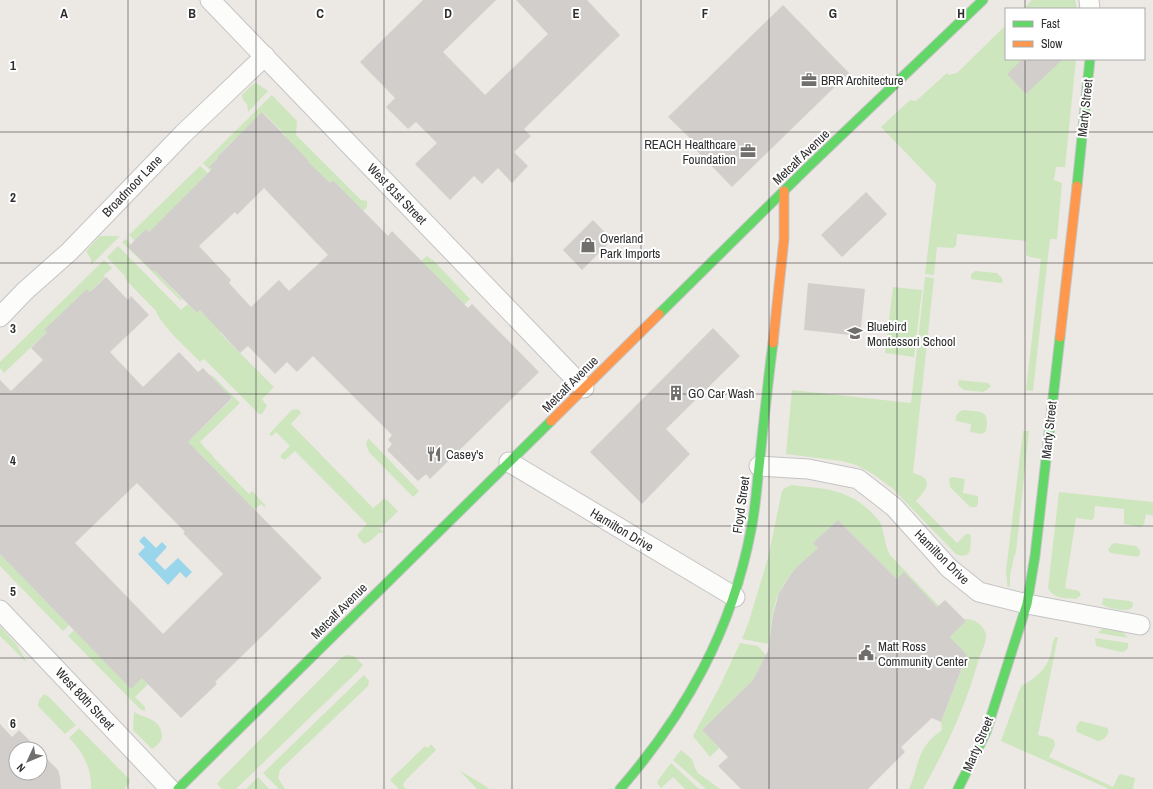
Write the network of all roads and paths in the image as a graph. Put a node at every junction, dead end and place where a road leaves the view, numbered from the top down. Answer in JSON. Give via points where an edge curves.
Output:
{"nodes":[{"id":1,"x":210,"y":0,"type":"edge"},
{"id":2,"x":983,"y":0,"type":"edge"},
{"id":3,"x":265,"y":56,"type":"junction"},
{"id":4,"x":1090,"y":60,"type":"edge"},
{"id":5,"x":784,"y":191,"type":"junction"},
{"id":6,"x":0,"y":317,"type":"edge"},
{"id":7,"x":584,"y":388,"type":"junction"},
{"id":8,"x":509,"y":462,"type":"junction"},
{"id":9,"x":759,"y":466,"type":"junction"},
{"id":10,"x":734,"y":597,"type":"junction"},
{"id":11,"x":1027,"y":604,"type":"junction"},
{"id":12,"x":0,"y":610,"type":"edge"},
{"id":13,"x":1140,"y":625,"type":"dead end"},
{"id":14,"x":170,"y":789,"type":"edge"},
{"id":15,"x":178,"y":789,"type":"edge"},
{"id":16,"x":620,"y":789,"type":"edge"},
{"id":17,"x":958,"y":789,"type":"edge"}],
"edges":[{"from":1,"to":3,"type":"street","name":"West 81st Street"},
{"from":2,"to":5,"type":"street","name":"Metcalf Avenue"},
{"from":3,"to":6,"type":"street","name":"Broadmoor Lane","via":[[183,134],[69,252]]},
{"from":3,"to":7,"type":"street","name":"West 81st Street"},
{"from":4,"to":11,"type":"street","name":"Marty Street","via":[[1037,541]]},
{"from":5,"to":7,"type":"street","name":"Metcalf Avenue"},
{"from":5,"to":9,"type":"street","name":"Floyd Street","via":[[784,239]]},
{"from":7,"to":8,"type":"street","name":"Metcalf Avenue"},
{"from":8,"to":10,"type":"street","name":"Hamilton Drive"},
{"from":8,"to":15,"type":"street","name":"Metcalf Avenue"},
{"from":9,"to":10,"type":"street","name":"Floyd Street","via":[[750,537]]},
{"from":9,"to":11,"type":"street","name":"Hamilton Drive","via":[[808,469],[858,479],[894,507],[949,568],[979,592]]},
{"from":10,"to":16,"type":"street","name":"Floyd Street","via":[[705,666],[681,709],[647,758]]},
{"from":11,"to":13,"type":"street","name":"Hamilton Drive"},
{"from":11,"to":17,"type":"street","name":"Marty Street","via":[[986,732]]},
{"from":12,"to":14,"type":"street","name":"West 80th Street"}]}
